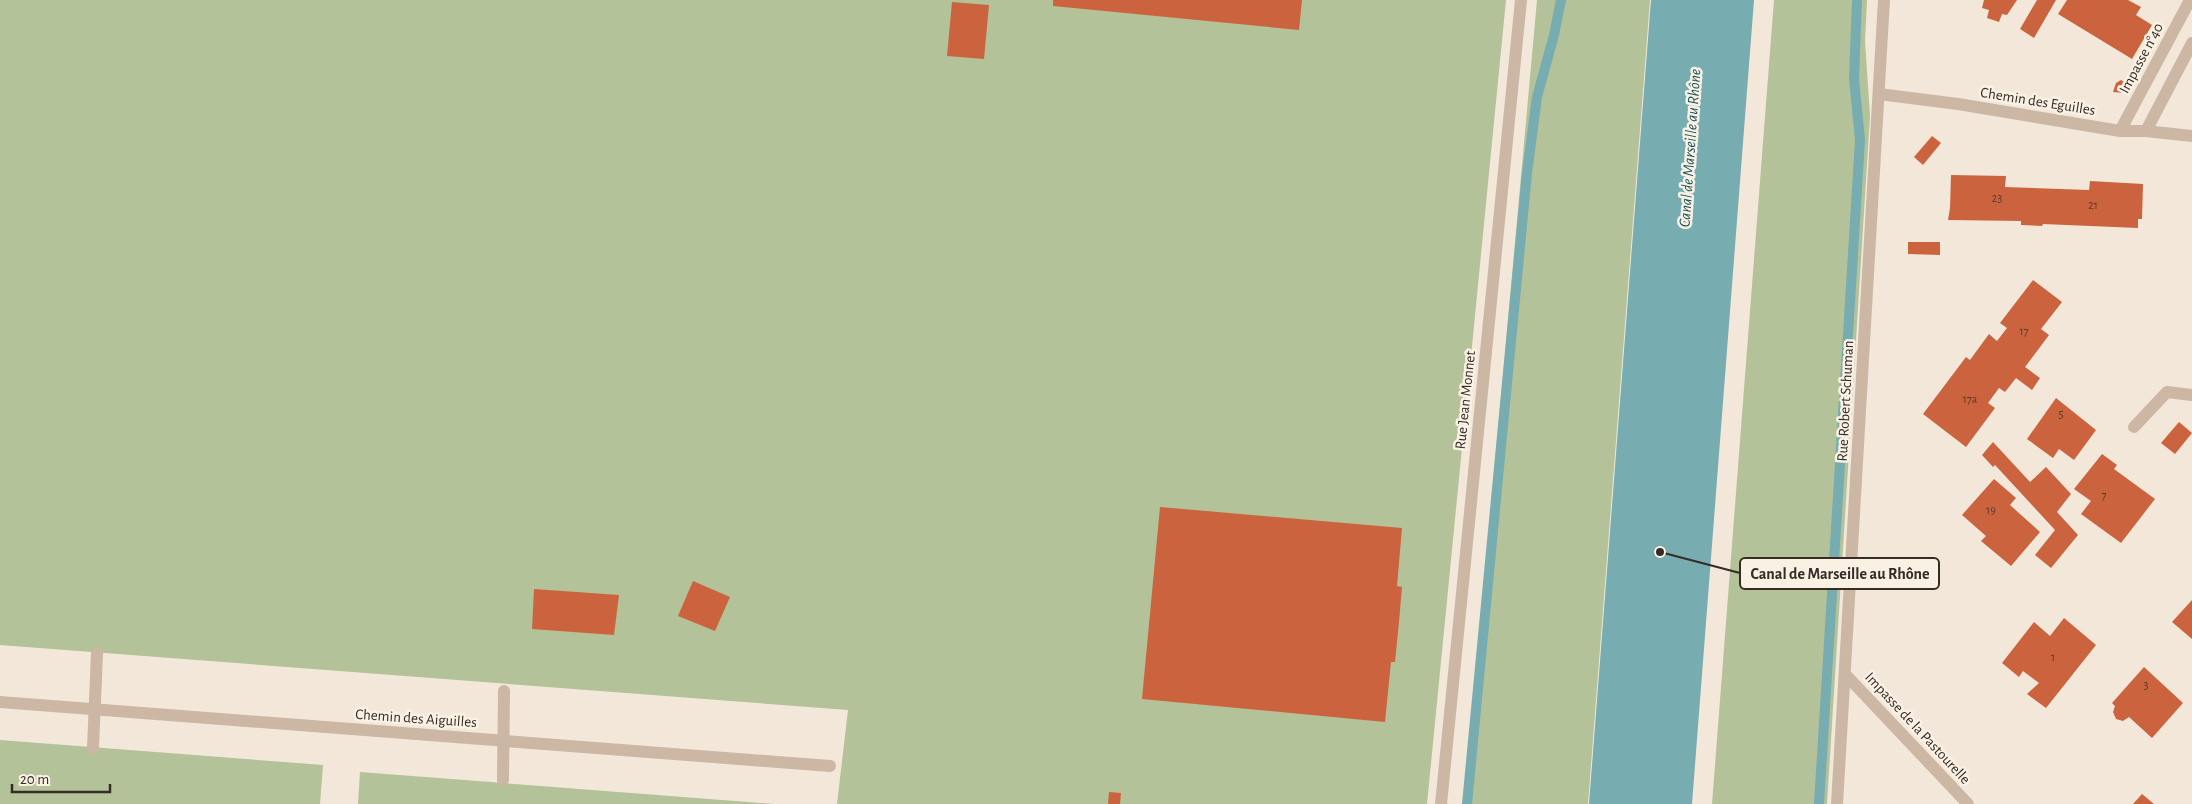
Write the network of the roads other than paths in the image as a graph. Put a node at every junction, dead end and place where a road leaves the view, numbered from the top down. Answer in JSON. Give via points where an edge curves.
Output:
{"nodes":[{"id":1,"x":1521,"y":0,"type":"edge"},
{"id":2,"x":1884,"y":0,"type":"edge"},
{"id":3,"x":2190,"y":0,"type":"edge"},
{"id":4,"x":2192,"y":43,"type":"edge"},
{"id":5,"x":1879,"y":94,"type":"junction"},
{"id":6,"x":2120,"y":131,"type":"junction"},
{"id":7,"x":2146,"y":131,"type":"junction"},
{"id":8,"x":2192,"y":136,"type":"edge"},
{"id":9,"x":2192,"y":395,"type":"edge"},
{"id":10,"x":2134,"y":427,"type":"dead end"},
{"id":11,"x":97,"y":653,"type":"dead end"},
{"id":12,"x":1845,"y":674,"type":"junction"},
{"id":13,"x":504,"y":691,"type":"dead end"},
{"id":14,"x":0,"y":702,"type":"edge"},
{"id":15,"x":95,"y":709,"type":"junction"},
{"id":16,"x":504,"y":741,"type":"junction"},
{"id":17,"x":93,"y":748,"type":"dead end"},
{"id":18,"x":830,"y":766,"type":"dead end"},
{"id":19,"x":503,"y":780,"type":"dead end"},
{"id":20,"x":1441,"y":804,"type":"edge"},
{"id":21,"x":1837,"y":804,"type":"edge"},
{"id":22,"x":1968,"y":804,"type":"edge"}],
"edges":[{"from":1,"to":20,"type":"street","name":"Rue Jean Monnet"},
{"from":2,"to":5,"type":"street","name":"Rue Robert Schuman"},
{"from":3,"to":6,"type":"street","name":"Impasse n°40"},
{"from":4,"to":7,"type":"street"},
{"from":5,"to":6,"type":"street","name":"Chemin des Eguilles"},
{"from":5,"to":12,"type":"street","name":"Rue Robert Schuman"},
{"from":6,"to":7,"type":"street","name":"Chemin des Eguilles"},
{"from":7,"to":8,"type":"street","name":"Chemin des Eguilles"},
{"from":9,"to":10,"type":"street","via":[[2167,392]]},
{"from":11,"to":15,"type":"street"},
{"from":12,"to":21,"type":"street","name":"Rue Robert Schuman"},
{"from":12,"to":22,"type":"street","name":"Impasse de la Pastourelle"},
{"from":13,"to":16,"type":"street"},
{"from":14,"to":15,"type":"street","name":"Chemin des Aiguilles"},
{"from":15,"to":16,"type":"street","name":"Chemin des Aiguilles"},
{"from":15,"to":17,"type":"street"},
{"from":16,"to":18,"type":"street","name":"Chemin des Aiguilles"},
{"from":16,"to":19,"type":"street"}]}
